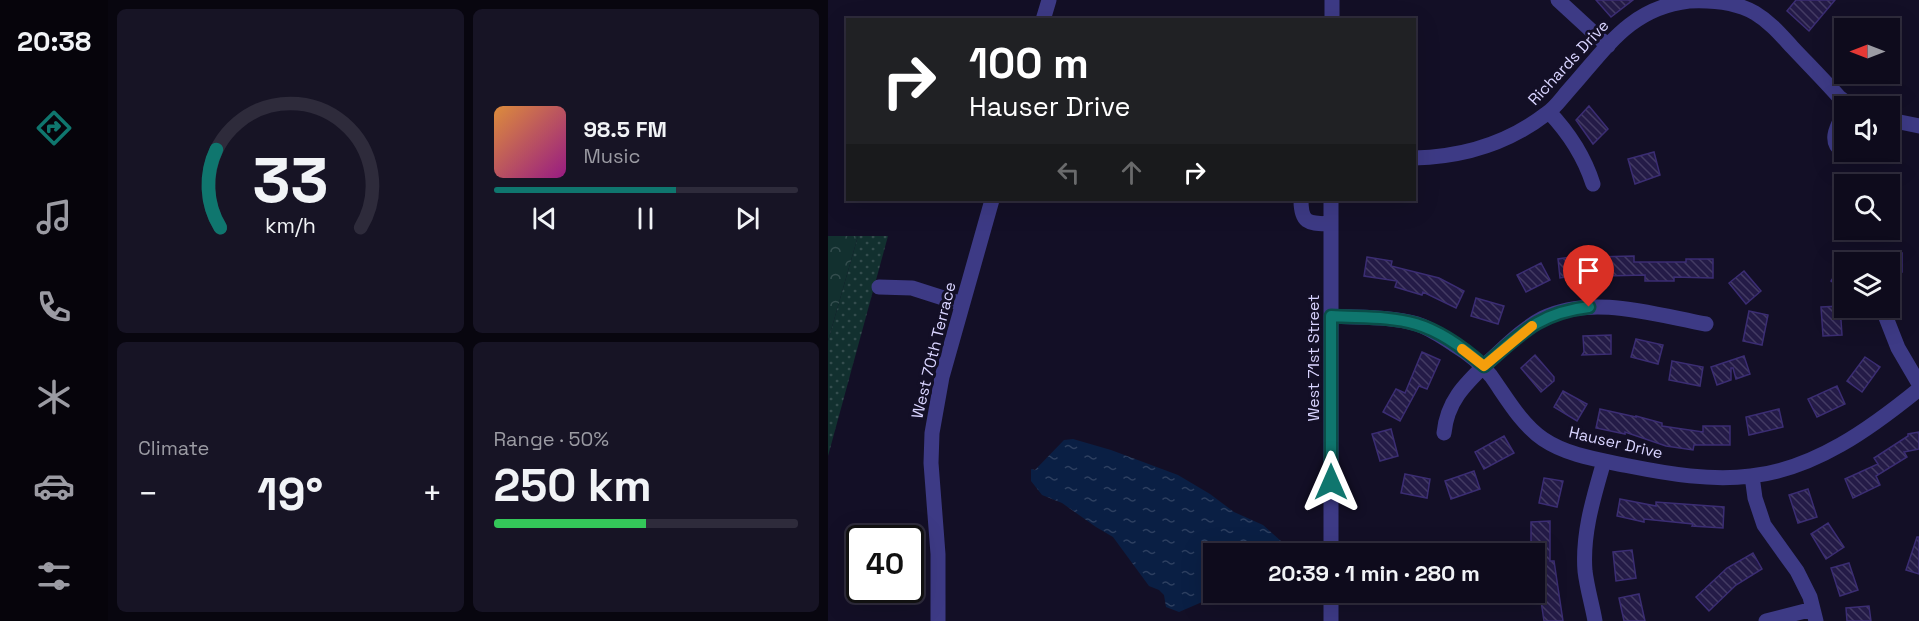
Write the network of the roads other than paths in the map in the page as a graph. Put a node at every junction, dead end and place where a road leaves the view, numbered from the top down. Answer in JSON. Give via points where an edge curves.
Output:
{"nodes":[{"id":1,"x":1049,"y":0,"type":"edge"},
{"id":2,"x":1332,"y":0,"type":"edge"},
{"id":3,"x":1558,"y":0,"type":"edge"},
{"id":4,"x":1044,"y":18,"type":"edge"},
{"id":5,"x":1332,"y":18,"type":"edge"},
{"id":6,"x":1608,"y":46,"type":"junction"},
{"id":7,"x":1838,"y":96,"type":"edge"},
{"id":8,"x":1549,"y":112,"type":"junction"},
{"id":9,"x":1900,"y":122,"type":"edge"},
{"id":10,"x":1919,"y":126,"type":"edge"},
{"id":11,"x":1416,"y":158,"type":"edge"},
{"id":12,"x":1593,"y":184,"type":"dead end"},
{"id":13,"x":992,"y":201,"type":"edge"},
{"id":14,"x":1301,"y":201,"type":"edge"},
{"id":15,"x":1331,"y":201,"type":"edge"},
{"id":16,"x":1331,"y":224,"type":"junction"},
{"id":17,"x":879,"y":287,"type":"dead end"},
{"id":18,"x":962,"y":304,"type":"junction"},
{"id":19,"x":1331,"y":316,"type":"junction"},
{"id":20,"x":1886,"y":318,"type":"edge"},
{"id":21,"x":1706,"y":324,"type":"dead end"},
{"id":22,"x":1484,"y":366,"type":"junction"},
{"id":23,"x":1919,"y":384,"type":"edge"},
{"id":24,"x":1919,"y":389,"type":"edge"},
{"id":25,"x":1444,"y":433,"type":"dead end"},
{"id":26,"x":1604,"y":461,"type":"junction"},
{"id":27,"x":1752,"y":476,"type":"junction"},
{"id":28,"x":1331,"y":543,"type":"edge"},
{"id":29,"x":1331,"y":603,"type":"edge"},
{"id":30,"x":1815,"y":615,"type":"edge"},
{"id":31,"x":938,"y":621,"type":"edge"},
{"id":32,"x":1331,"y":621,"type":"edge"},
{"id":33,"x":1595,"y":621,"type":"edge"},
{"id":34,"x":1766,"y":621,"type":"edge"}],
"edges":[{"from":1,"to":4,"type":"street"},
{"from":2,"to":5,"type":"street"},
{"from":3,"to":6,"type":"street"},
{"from":6,"to":7,"type":"street","name":"Richards Drive","via":[[1629,24],[1655,8],[1696,1],[1733,5],[1770,24]]},
{"from":6,"to":8,"type":"street","name":"Richards Drive"},
{"from":8,"to":11,"type":"street","name":"Richards Drive","via":[[1513,136],[1477,150]]},
{"from":8,"to":12,"type":"street","via":[[1563,126],[1585,162]]},
{"from":9,"to":10,"type":"street"},
{"from":13,"to":18,"type":"street","name":"West 70th Terrace"},
{"from":14,"to":16,"type":"street","via":[[1306,221]]},
{"from":15,"to":16,"type":"street","name":"West 71st Street"},
{"from":16,"to":19,"type":"street","name":"West 71st Street"},
{"from":17,"to":18,"type":"street","via":[[912,288]]},
{"from":18,"to":31,"type":"street","name":"West 70th Terrace","via":[[942,376],[932,433]]},
{"from":19,"to":22,"type":"street","name":"Hauser Drive","via":[[1401,320],[1419,325]]},
{"from":19,"to":28,"type":"street","name":"West 71st Street"},
{"from":20,"to":23,"type":"street"},
{"from":21,"to":22,"type":"street","via":[[1633,310],[1575,309],[1545,317]]},
{"from":22,"to":25,"type":"street","via":[[1455,397]]},
{"from":22,"to":26,"type":"street","name":"Hauser Drive","via":[[1534,432],[1558,447]]},
{"from":24,"to":27,"type":"street","name":"Hauser Drive","via":[[1850,440],[1804,462]]},
{"from":26,"to":27,"type":"street","name":"Hauser Drive","via":[[1682,475]]},
{"from":26,"to":33,"type":"street","via":[[1585,552]]},
{"from":27,"to":30,"type":"street","via":[[1764,525],[1797,571]]},
{"from":29,"to":32,"type":"street"},
{"from":30,"to":34,"type":"street"}]}
